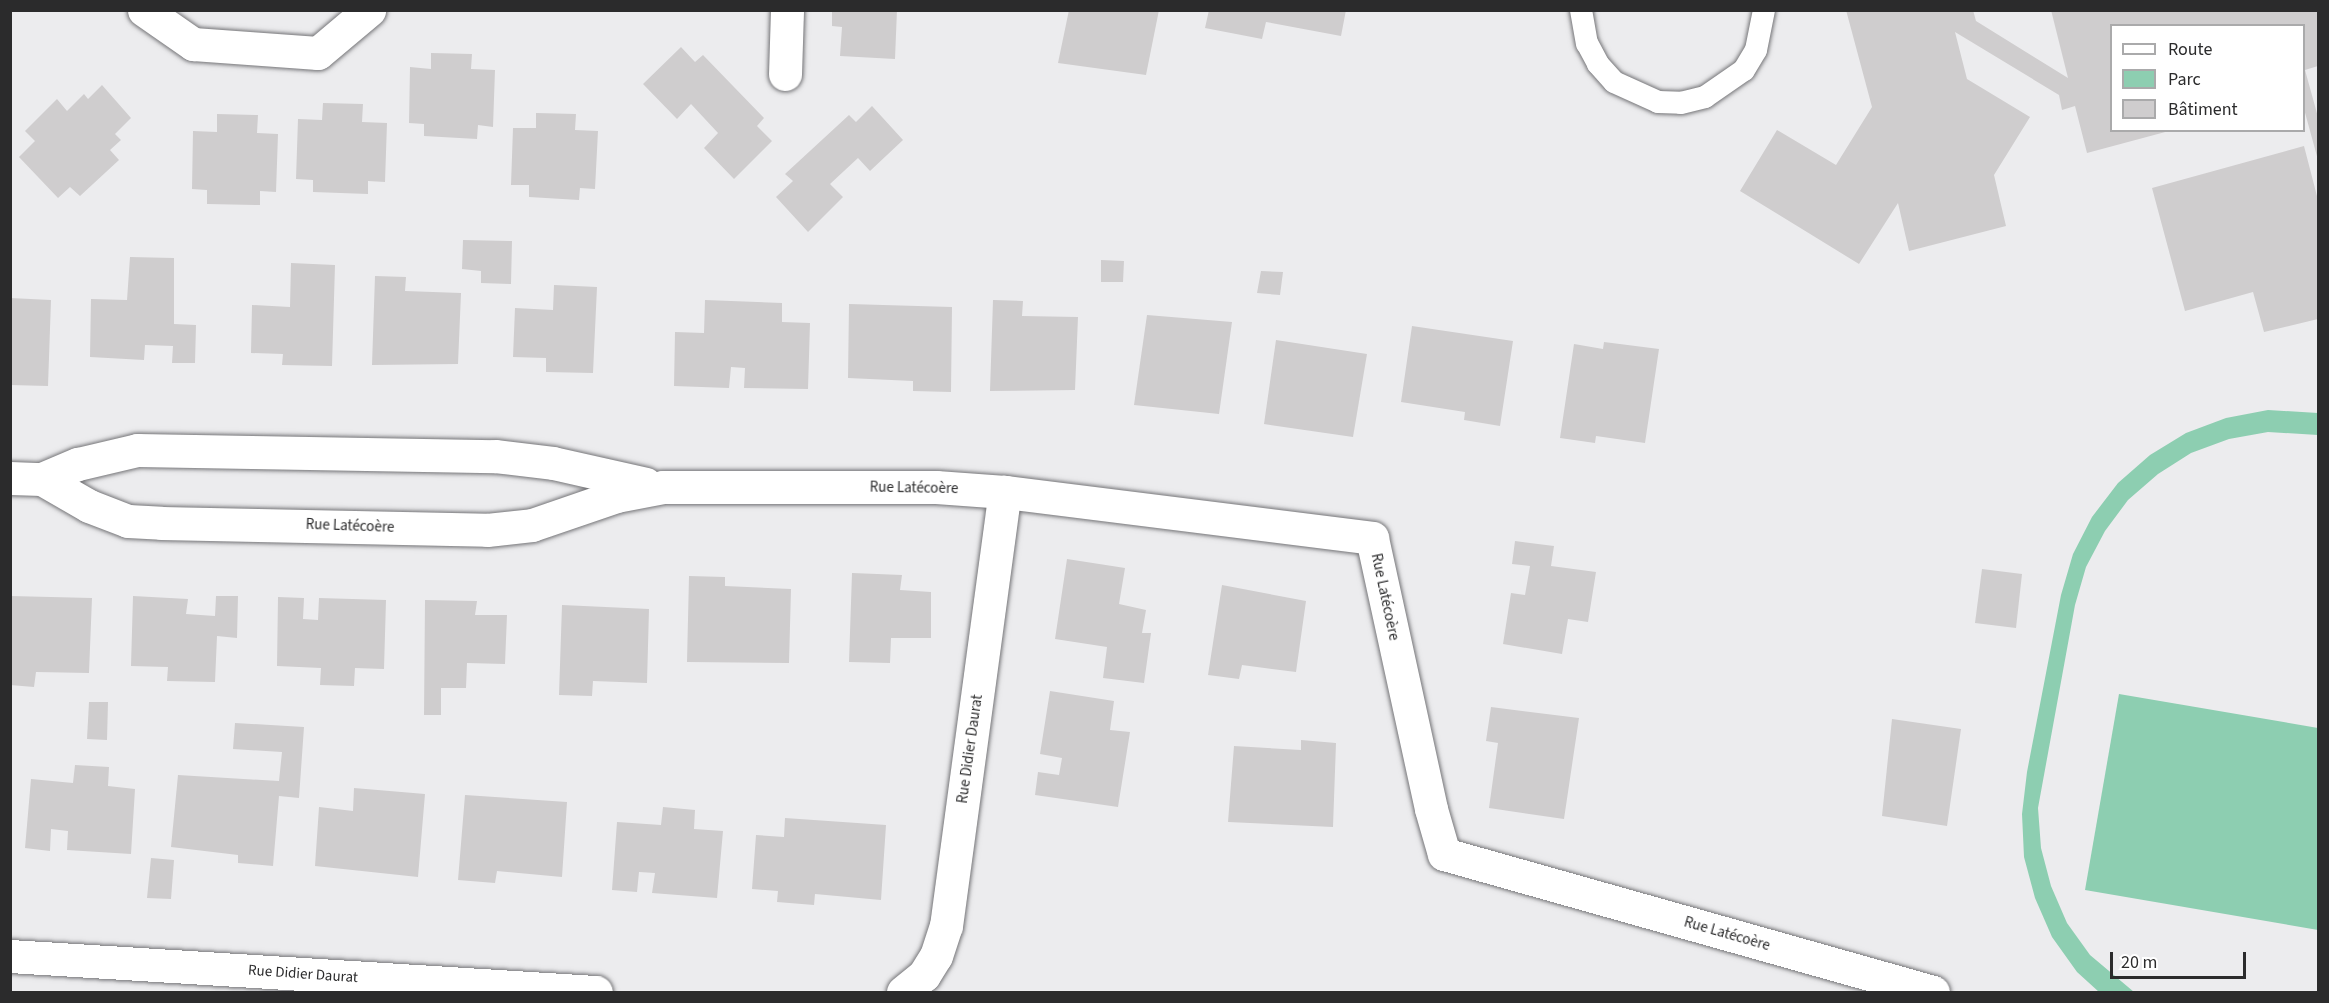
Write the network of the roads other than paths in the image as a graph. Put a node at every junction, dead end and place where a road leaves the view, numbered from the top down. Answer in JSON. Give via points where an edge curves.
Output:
{"nodes":[{"id":1,"x":144,"y":10,"type":"edge"},
{"id":2,"x":369,"y":10,"type":"edge"},
{"id":3,"x":787,"y":10,"type":"edge"},
{"id":4,"x":1581,"y":10,"type":"edge"},
{"id":5,"x":1764,"y":10,"type":"edge"},
{"id":6,"x":785,"y":74,"type":"dead end"},
{"id":7,"x":26,"y":478,"type":"edge"},
{"id":8,"x":663,"y":487,"type":"junction"},
{"id":9,"x":1005,"y":492,"type":"junction"},
{"id":10,"x":10,"y":956,"type":"edge"},
{"id":11,"x":596,"y":993,"type":"edge"},
{"id":12,"x":903,"y":993,"type":"edge"},
{"id":13,"x":1933,"y":993,"type":"edge"}],
"edges":[{"from":1,"to":2,"type":"street","via":[[193,44],[318,53]]},
{"from":3,"to":6,"type":"street"},
{"from":4,"to":5,"type":"lane","via":[[1587,43],[1614,82],[1658,102],[1681,103],[1705,98],[1744,70],[1756,50]]},
{"from":7,"to":8,"type":"street","name":"Rue Latécoère","via":[[117,453],[149,450],[495,456],[553,463]]},
{"from":7,"to":8,"type":"street","name":"Rue Latécoère","via":[[128,521],[487,530],[532,525],[615,496]]},
{"from":8,"to":9,"type":"street","name":"Rue Latécoère","via":[[936,487]]},
{"from":9,"to":12,"type":"street","name":"Rue Didier Daurat","via":[[946,926],[930,966]]},
{"from":9,"to":13,"type":"street","name":"Rue Latécoère","via":[[1372,538],[1444,854]]},
{"from":10,"to":11,"type":"street","name":"Rue Didier Daurat"}]}
